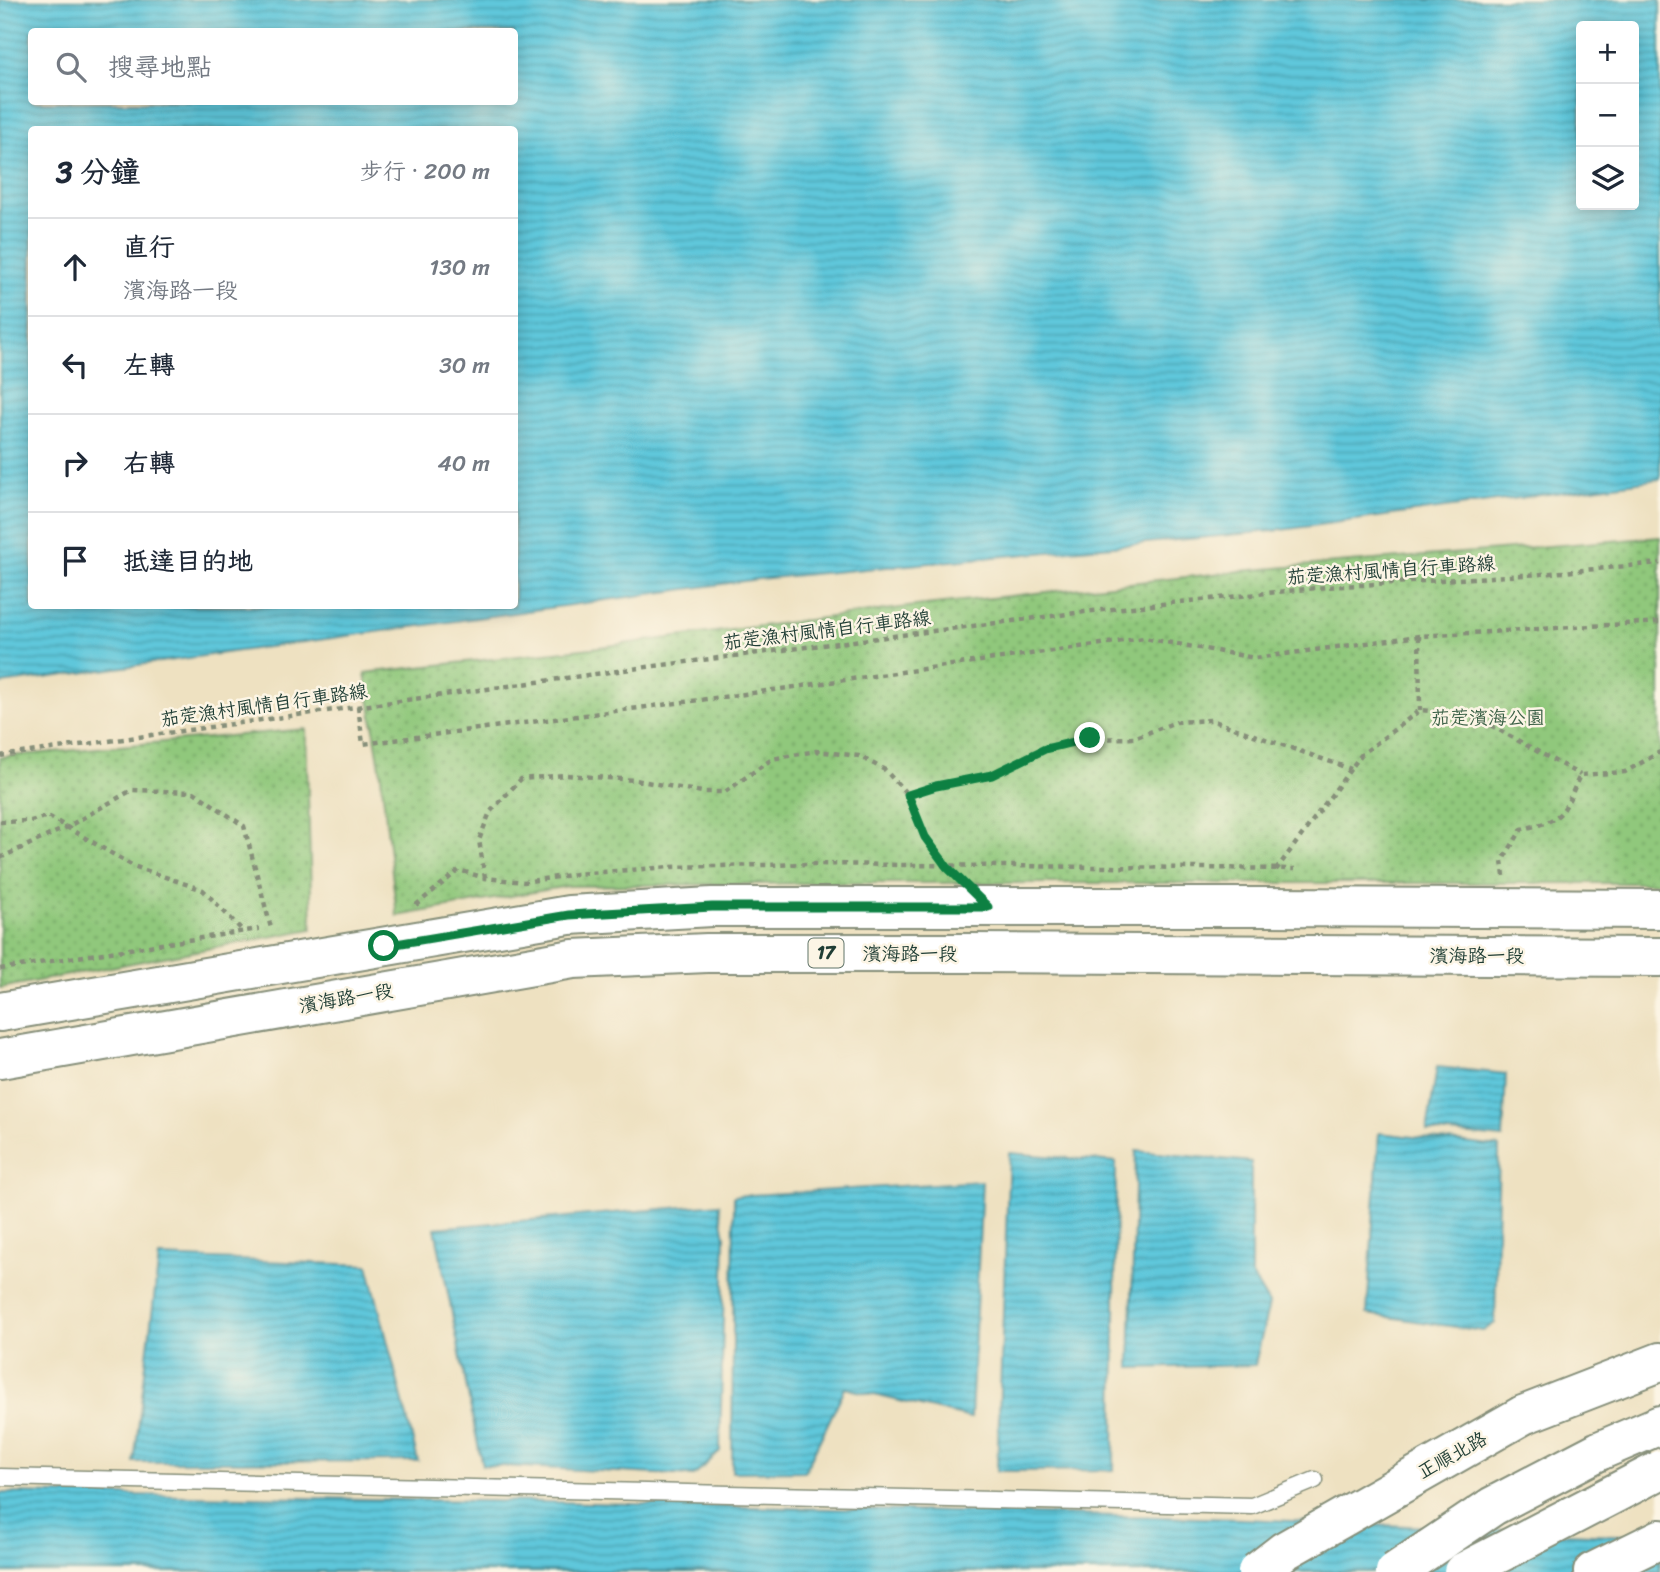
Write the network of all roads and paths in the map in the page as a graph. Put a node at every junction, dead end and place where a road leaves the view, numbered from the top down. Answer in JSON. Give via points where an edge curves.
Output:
{"nodes":[{"id":1,"x":1660,"y":563,"type":"edge"},
{"id":2,"x":1660,"y":622,"type":"edge"},
{"id":3,"x":1419,"y":636,"type":"junction"},
{"id":4,"x":358,"y":706,"type":"junction"},
{"id":5,"x":1420,"y":710,"type":"junction"},
{"id":6,"x":1660,"y":751,"type":"edge"},
{"id":7,"x":0,"y":756,"type":"edge"},
{"id":8,"x":1351,"y":769,"type":"junction"},
{"id":9,"x":1580,"y":775,"type":"junction"},
{"id":10,"x":908,"y":795,"type":"junction"},
{"id":11,"x":0,"y":822,"type":"edge"},
{"id":12,"x":67,"y":827,"type":"junction"},
{"id":13,"x":0,"y":858,"type":"edge"},
{"id":14,"x":485,"y":878,"type":"dead end"},
{"id":15,"x":977,"y":907,"type":"junction"},
{"id":16,"x":1257,"y":907,"type":"junction"},
{"id":17,"x":1505,"y":908,"type":"junction"},
{"id":18,"x":1660,"y":909,"type":"edge"},
{"id":19,"x":271,"y":928,"type":"dead end"},
{"id":20,"x":243,"y":932,"type":"dead end"},
{"id":21,"x":966,"y":953,"type":"junction"},
{"id":22,"x":1660,"y":957,"type":"edge"},
{"id":23,"x":0,"y":1012,"type":"edge"},
{"id":24,"x":0,"y":1059,"type":"edge"},
{"id":25,"x":1660,"y":1362,"type":"edge"},
{"id":26,"x":1660,"y":1426,"type":"edge"},
{"id":27,"x":1660,"y":1470,"type":"edge"},
{"id":28,"x":0,"y":1477,"type":"edge"},
{"id":29,"x":1315,"y":1480,"type":"dead end"},
{"id":30,"x":1660,"y":1539,"type":"edge"},
{"id":31,"x":1257,"y":1572,"type":"edge"},
{"id":32,"x":1395,"y":1572,"type":"edge"},
{"id":33,"x":1463,"y":1572,"type":"edge"},
{"id":34,"x":1593,"y":1572,"type":"edge"}],
"edges":[{"from":1,"to":4,"type":"path","name":"茄萣漁村風情自行車路線","via":[[1326,587],[1084,612]]},
{"from":2,"to":3,"type":"path"},
{"from":3,"to":4,"type":"path","via":[[1255,658],[1144,638],[363,744]]},
{"from":3,"to":5,"type":"path"},
{"from":4,"to":7,"type":"path","name":"茄萣漁村風情自行車路線"},
{"from":5,"to":8,"type":"path","via":[[1361,755]]},
{"from":5,"to":9,"type":"path","via":[[1492,726]]},
{"from":6,"to":9,"type":"path","via":[[1625,772]]},
{"from":8,"to":10,"type":"path","via":[[1211,720],[1188,721],[1134,738],[1090,738],[1045,749],[992,775]]},
{"from":8,"to":16,"type":"path","via":[[1277,869]]},
{"from":9,"to":17,"type":"path","via":[[1562,814],[1543,825],[1522,829],[1502,861]]},
{"from":10,"to":14,"type":"path","via":[[885,770],[859,756],[816,751],[772,759],[725,792],[566,775],[521,779],[490,812],[479,840]]},
{"from":10,"to":15,"type":"path","via":[[925,837]]},
{"from":11,"to":12,"type":"path","via":[[48,816]]},
{"from":12,"to":13,"type":"path"},
{"from":12,"to":19,"type":"path","via":[[132,790],[194,792],[244,826]]},
{"from":12,"to":20,"type":"path","via":[[133,866],[203,890]]},
{"from":15,"to":16,"type":"main road"},
{"from":15,"to":21,"type":"main road"},
{"from":15,"to":23,"type":"main road","via":[[712,907],[569,915]]},
{"from":16,"to":17,"type":"main road"},
{"from":17,"to":18,"type":"main road"},
{"from":21,"to":22,"type":"main road","name":"濱海路一段","number":"17"},
{"from":21,"to":24,"type":"main road","name":"濱海路一段","number":"17","via":[[707,953],[573,959]]},
{"from":25,"to":31,"type":"main road","name":"正順北路","bridge":true,"via":[[1524,1415],[1295,1545]]},
{"from":26,"to":32,"type":"main road","bridge":true,"via":[[1599,1451],[1493,1506]]},
{"from":27,"to":33,"type":"main road","bridge":true},
{"from":28,"to":29,"type":"lane","via":[[1252,1506]]},
{"from":30,"to":34,"type":"main road"}]}
